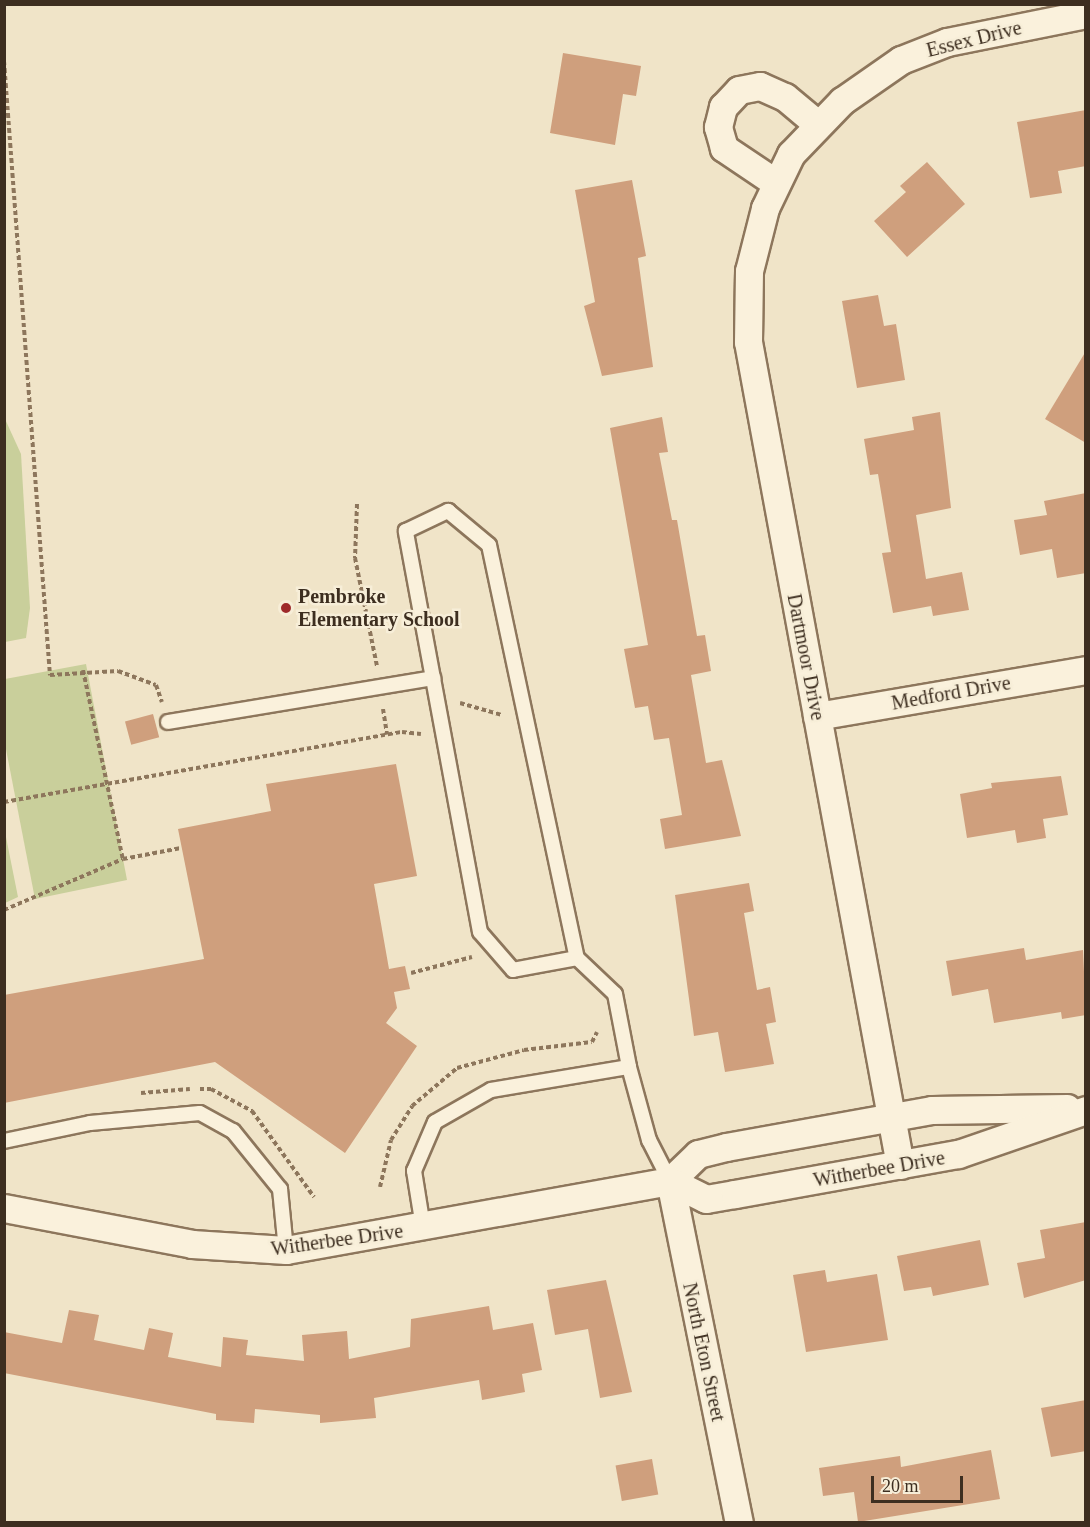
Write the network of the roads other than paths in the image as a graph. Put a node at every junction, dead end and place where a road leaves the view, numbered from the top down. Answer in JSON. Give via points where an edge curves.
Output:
{"nodes":[{"id":1,"x":1086,"y":14,"type":"edge"},
{"id":2,"x":816,"y":123,"type":"junction"},
{"id":3,"x":791,"y":154,"type":"joint"},
{"id":4,"x":776,"y":183,"type":"junction"},
{"id":5,"x":1086,"y":670,"type":"edge"},
{"id":6,"x":433,"y":678,"type":"junction"},
{"id":7,"x":817,"y":716,"type":"junction"},
{"id":8,"x":168,"y":722,"type":"road end"},
{"id":9,"x":577,"y":958,"type":"junction"},
{"id":10,"x":629,"y":1067,"type":"junction"},
{"id":11,"x":1086,"y":1109,"type":"edge"},
{"id":12,"x":891,"y":1117,"type":"junction"},
{"id":13,"x":4,"y":1141,"type":"edge"},
{"id":14,"x":900,"y":1165,"type":"junction"},
{"id":15,"x":670,"y":1181,"type":"junction"},
{"id":16,"x":4,"y":1208,"type":"edge"},
{"id":17,"x":423,"y":1227,"type":"junction"},
{"id":18,"x":286,"y":1250,"type":"junction"},
{"id":19,"x":739,"y":1522,"type":"edge"}],
"edges":[{"from":1,"to":2,"type":"street","name":"Essex Drive","via":[[919,52],[873,78]]},
{"from":2,"to":3,"type":"street","name":"Essex Drive"},
{"from":2,"to":4,"type":"street","via":[[785,97],[759,87],[739,90],[723,107],[718,127],[724,148]]},
{"from":3,"to":4,"type":"street","name":"Dartmoor Drive"},
{"from":4,"to":7,"type":"street","name":"Dartmoor Drive","via":[[756,238],[746,319]]},
{"from":5,"to":7,"type":"street","name":"Medford Drive"},
{"from":6,"to":8,"type":"lane"},
{"from":6,"to":9,"type":"lane","via":[[480,932],[513,970]]},
{"from":6,"to":9,"type":"lane","via":[[406,531],[448,511],[489,545]]},
{"from":7,"to":12,"type":"street","name":"Dartmoor Drive"},
{"from":9,"to":10,"type":"lane","via":[[615,994]]},
{"from":10,"to":15,"type":"lane","via":[[649,1140]]},
{"from":10,"to":17,"type":"lane","via":[[491,1090],[435,1122],[414,1171]]},
{"from":11,"to":12,"type":"street","name":"Witherbee Drive","via":[[932,1110]]},
{"from":11,"to":14,"type":"street","name":"Witherbee Drive","via":[[958,1154]]},
{"from":12,"to":14,"type":"street","name":"Dartmoor Drive"},
{"from":12,"to":15,"type":"street","name":"Witherbee Drive","via":[[698,1154]]},
{"from":13,"to":18,"type":"lane","via":[[90,1123],[200,1113],[233,1131],[280,1189]]},
{"from":14,"to":15,"type":"street","name":"Witherbee Drive","via":[[706,1199]]},
{"from":15,"to":17,"type":"street","name":"Witherbee Drive"},
{"from":15,"to":19,"type":"street","name":"North Eton Street"},
{"from":16,"to":18,"type":"street","name":"Witherbee Drive","via":[[192,1244]]},
{"from":17,"to":18,"type":"street","name":"Witherbee Drive"}]}
